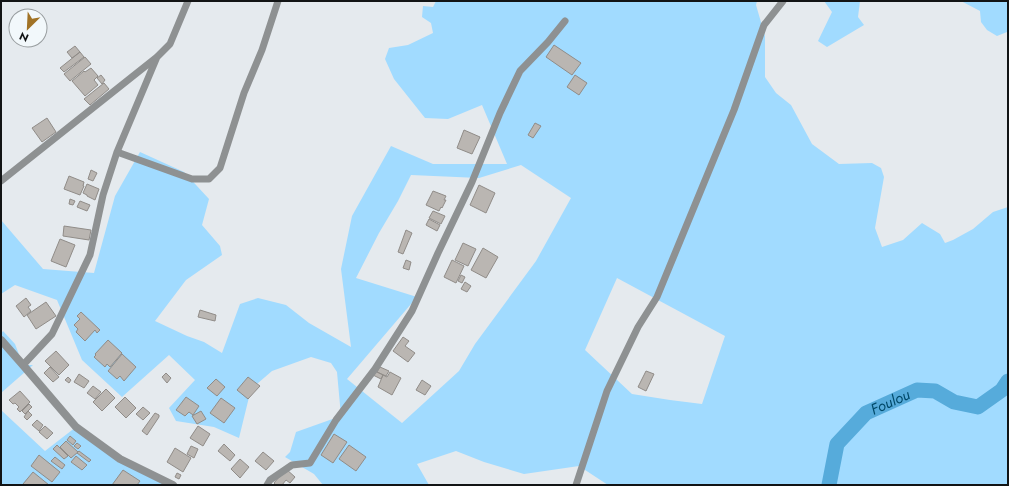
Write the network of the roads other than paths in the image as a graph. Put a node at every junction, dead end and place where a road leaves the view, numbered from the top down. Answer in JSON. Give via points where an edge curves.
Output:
{"nodes":[{"id":1,"x":188,"y":1,"type":"edge"},
{"id":2,"x":278,"y":1,"type":"edge"},
{"id":3,"x":784,"y":1,"type":"edge"},
{"id":4,"x":566,"y":21,"type":"dead end"},
{"id":5,"x":157,"y":57,"type":"junction"},
{"id":6,"x":117,"y":152,"type":"junction"},
{"id":7,"x":1,"y":181,"type":"edge"},
{"id":8,"x":1,"y":340,"type":"edge"},
{"id":9,"x":23,"y":365,"type":"junction"},
{"id":10,"x":173,"y":485,"type":"edge"},
{"id":11,"x":267,"y":485,"type":"edge"},
{"id":12,"x":576,"y":485,"type":"edge"}],
"edges":[{"from":1,"to":5,"type":"street","via":[[170,44]]},
{"from":2,"to":6,"type":"street","via":[[220,168],[209,179],[192,179]]},
{"from":3,"to":12,"type":"street","via":[[764,25],[734,110],[657,296],[638,327],[607,391]]},
{"from":4,"to":11,"type":"street","via":[[520,72],[412,311],[396,337],[336,420],[310,463],[292,465],[270,480]]},
{"from":5,"to":6,"type":"street"},
{"from":5,"to":7,"type":"street"},
{"from":6,"to":9,"type":"street","via":[[103,195],[90,255],[52,334]]},
{"from":8,"to":9,"type":"street"},
{"from":9,"to":10,"type":"street","via":[[76,427],[120,459]]}]}
